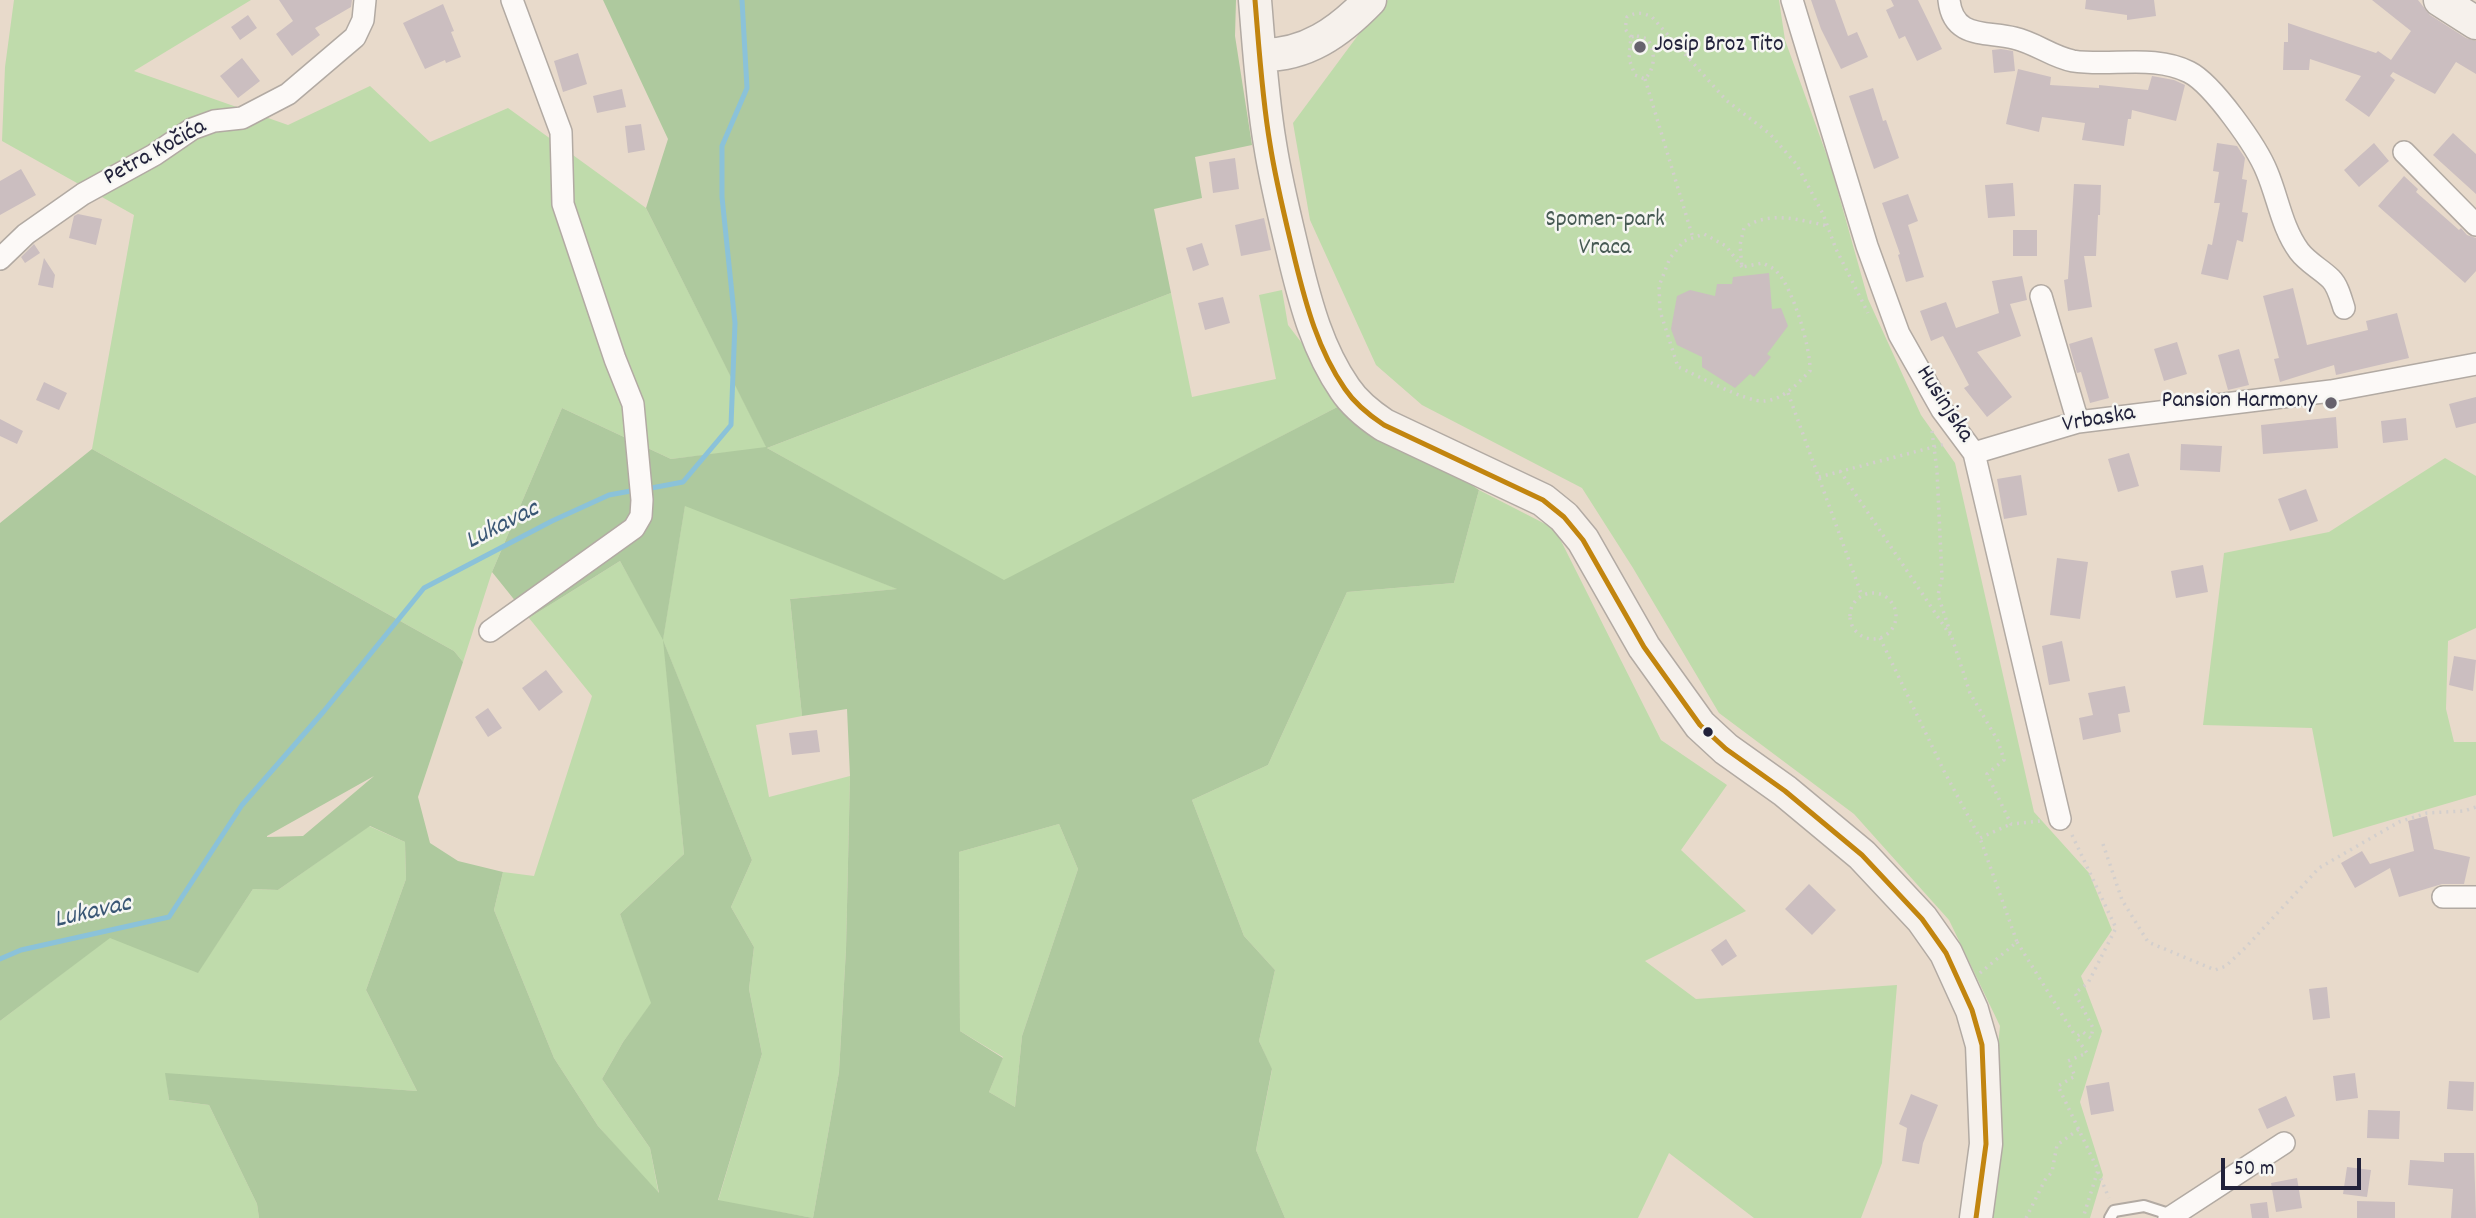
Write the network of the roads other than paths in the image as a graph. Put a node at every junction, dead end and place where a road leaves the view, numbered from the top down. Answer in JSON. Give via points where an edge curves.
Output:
{"nodes":[{"id":1,"x":365,"y":0,"type":"edge"},
{"id":2,"x":512,"y":0,"type":"edge"},
{"id":3,"x":1255,"y":0,"type":"edge"},
{"id":4,"x":1370,"y":0,"type":"edge"},
{"id":5,"x":1792,"y":0,"type":"edge"},
{"id":6,"x":1949,"y":0,"type":"edge"},
{"id":7,"x":2440,"y":0,"type":"edge"},
{"id":8,"x":2476,"y":23,"type":"edge"},
{"id":9,"x":1260,"y":55,"type":"junction"},
{"id":10,"x":2404,"y":152,"type":"dead end"},
{"id":11,"x":2476,"y":225,"type":"edge"},
{"id":12,"x":0,"y":259,"type":"edge"},
{"id":13,"x":2040,"y":296,"type":"dead end"},
{"id":14,"x":2344,"y":308,"type":"dead end"},
{"id":15,"x":2476,"y":364,"type":"edge"},
{"id":16,"x":2078,"y":422,"type":"junction"},
{"id":17,"x":1974,"y":453,"type":"junction"},
{"id":18,"x":490,"y":631,"type":"dead end"},
{"id":19,"x":2060,"y":819,"type":"road end"},
{"id":20,"x":2443,"y":897,"type":"dead end"},
{"id":21,"x":2476,"y":897,"type":"edge"},
{"id":22,"x":2284,"y":1143,"type":"dead end"},
{"id":23,"x":2112,"y":1215,"type":"edge"},
{"id":24,"x":2170,"y":1217,"type":"edge"},
{"id":25,"x":1976,"y":1218,"type":"edge"}],
"edges":[{"from":1,"to":12,"type":"street","name":"Petra Kočića","via":[[355,37],[288,94],[242,118],[192,129],[83,194],[26,234]]},
{"from":2,"to":18,"type":"street","via":[[561,132],[563,204],[633,404],[641,516],[634,528]]},
{"from":3,"to":9,"type":"main road"},
{"from":4,"to":9,"type":"main road","via":[[1311,45],[1293,53]]},
{"from":5,"to":17,"type":"street","name":"Husinjska","via":[[1867,246],[1899,334],[1942,410]]},
{"from":6,"to":14,"type":"street","via":[[1951,14],[1961,26],[1981,34],[2031,41],[2071,61],[2164,65],[2188,71],[2204,82],[2267,170],[2299,251],[2333,281]]},
{"from":7,"to":8,"type":"main road"},
{"from":9,"to":25,"type":"main road","via":[[1270,145],[1310,317],[1346,391],[1384,425],[1555,509],[1583,540],[1644,647],[1700,726],[1862,855],[1947,953],[1982,1045],[1986,1144]]},
{"from":10,"to":11,"type":"street"},
{"from":13,"to":16,"type":"street"},
{"from":15,"to":16,"type":"street","name":"Vrbaska","via":[[2331,391]]},
{"from":16,"to":17,"type":"street","name":"Vrbaska"},
{"from":17,"to":19,"type":"street","name":"Husinjska"},
{"from":20,"to":21,"type":"street"},
{"from":22,"to":24,"type":"street"},
{"from":23,"to":24,"type":"lane","via":[[2144,1206]]}]}
